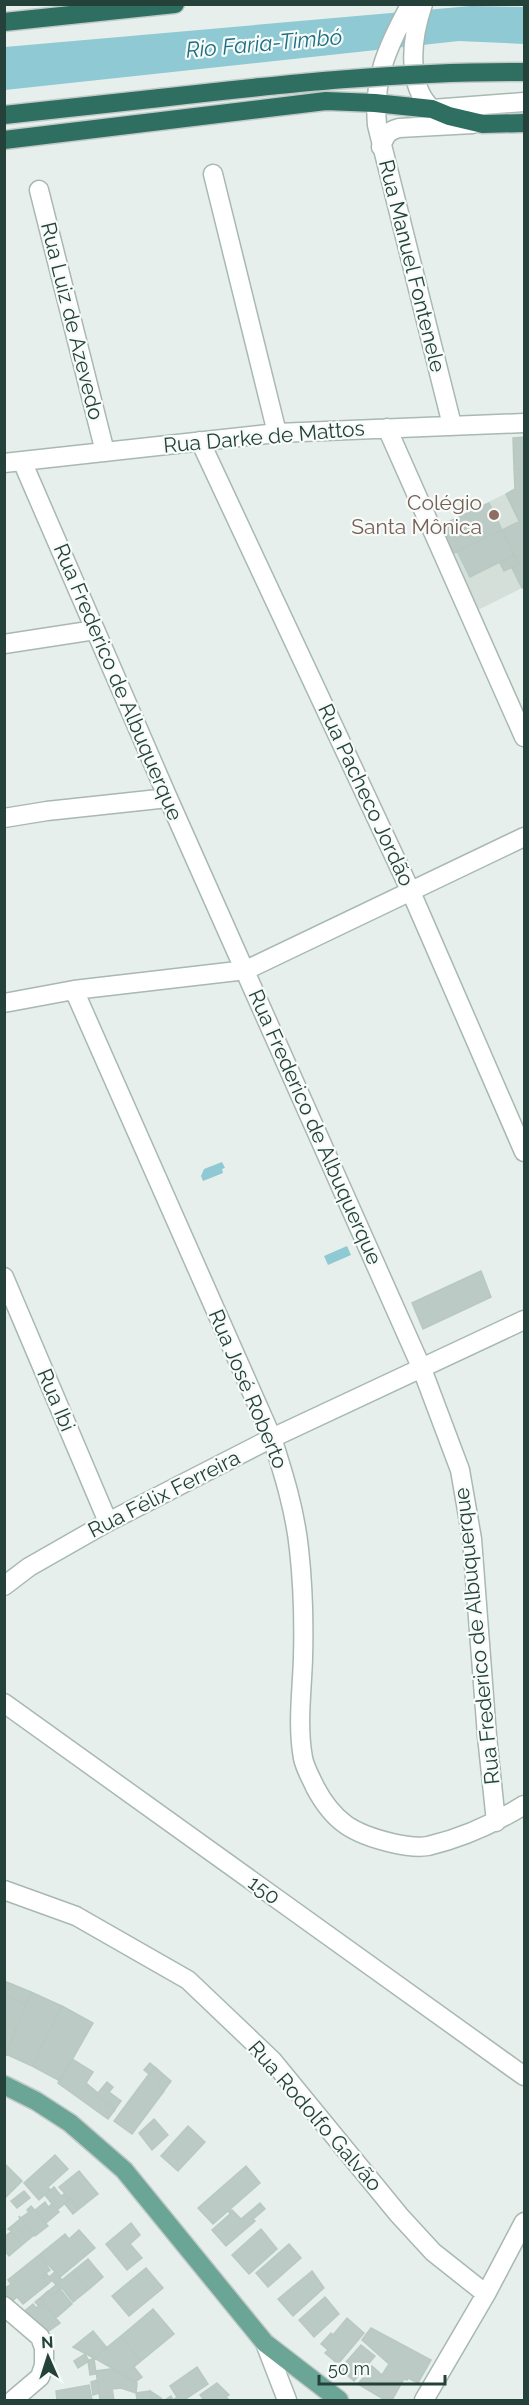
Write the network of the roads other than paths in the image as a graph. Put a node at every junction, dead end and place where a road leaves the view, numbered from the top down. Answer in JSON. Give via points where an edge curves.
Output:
{"nodes":[{"id":1,"x":175,"y":4,"type":"edge"},
{"id":2,"x":417,"y":6,"type":"edge"},
{"id":3,"x":4,"y":22,"type":"edge"},
{"id":4,"x":525,"y":72,"type":"edge"},
{"id":5,"x":525,"y":102,"type":"edge"},
{"id":6,"x":375,"y":103,"type":"junction"},
{"id":7,"x":432,"y":109,"type":"junction"},
{"id":8,"x":4,"y":115,"type":"edge"},
{"id":9,"x":525,"y":123,"type":"edge"},
{"id":10,"x":483,"y":124,"type":"junction"},
{"id":11,"x":4,"y":140,"type":"edge"},
{"id":12,"x":381,"y":147,"type":"junction"},
{"id":13,"x":213,"y":174,"type":"dead end"},
{"id":14,"x":39,"y":190,"type":"dead end"},
{"id":15,"x":525,"y":423,"type":"edge"},
{"id":16,"x":453,"y":425,"type":"junction"},
{"id":17,"x":387,"y":428,"type":"junction"},
{"id":18,"x":277,"y":433,"type":"junction"},
{"id":19,"x":200,"y":441,"type":"junction"},
{"id":20,"x":105,"y":452,"type":"junction"},
{"id":21,"x":13,"y":462,"type":"edge"},
{"id":22,"x":95,"y":630,"type":"junction"},
{"id":23,"x":4,"y":644,"type":"edge"},
{"id":24,"x":525,"y":737,"type":"edge"},
{"id":25,"x":168,"y":798,"type":"junction"},
{"id":26,"x":4,"y":818,"type":"edge"},
{"id":27,"x":525,"y":837,"type":"edge"},
{"id":28,"x":411,"y":892,"type":"junction"},
{"id":29,"x":246,"y":970,"type":"junction"},
{"id":30,"x":74,"y":990,"type":"junction"},
{"id":31,"x":4,"y":1003,"type":"edge"},
{"id":32,"x":525,"y":1152,"type":"edge"},
{"id":33,"x":4,"y":1277,"type":"edge"},
{"id":34,"x":525,"y":1320,"type":"edge"},
{"id":35,"x":422,"y":1369,"type":"junction"},
{"id":36,"x":272,"y":1438,"type":"junction"},
{"id":37,"x":108,"y":1522,"type":"junction"},
{"id":38,"x":4,"y":1586,"type":"edge"},
{"id":39,"x":4,"y":1703,"type":"edge"},
{"id":40,"x":525,"y":1805,"type":"edge"},
{"id":41,"x":496,"y":1822,"type":"junction"},
{"id":42,"x":4,"y":1890,"type":"edge"},
{"id":43,"x":525,"y":2076,"type":"edge"},
{"id":44,"x":4,"y":2085,"type":"edge"},
{"id":45,"x":522,"y":2233,"type":"edge"},
{"id":46,"x":486,"y":2294,"type":"junction"},
{"id":47,"x":4,"y":2306,"type":"edge"},
{"id":48,"x":265,"y":2343,"type":"junction"},
{"id":49,"x":13,"y":2400,"type":"edge"},
{"id":50,"x":287,"y":2400,"type":"edge"},
{"id":51,"x":339,"y":2400,"type":"edge"},
{"id":52,"x":424,"y":2400,"type":"edge"}],
"edges":[{"from":1,"to":3,"type":"highway"},
{"from":2,"to":6,"type":"street","via":[[384,58]]},
{"from":2,"to":7,"type":"street","via":[[413,58],[420,93]]},
{"from":4,"to":8,"type":"highway","bridge":true,"via":[[437,72],[315,80]]},
{"from":5,"to":7,"type":"street"},
{"from":6,"to":7,"type":"highway"},
{"from":6,"to":11,"type":"highway","via":[[326,101]]},
{"from":6,"to":12,"type":"street"},
{"from":7,"to":10,"type":"highway"},
{"from":9,"to":10,"type":"highway"},
{"from":10,"to":12,"type":"street","name":"Rua Manuel Fontenele","via":[[399,128],[385,136]]},
{"from":12,"to":16,"type":"street","name":"Rua Manuel Fontenele"},
{"from":13,"to":18,"type":"street"},
{"from":14,"to":20,"type":"street","name":"Rua Luiz de Azevedo"},
{"from":15,"to":16,"type":"street","name":"Rua Darke de Mattos"},
{"from":16,"to":17,"type":"street","name":"Rua Darke de Mattos"},
{"from":17,"to":18,"type":"street","name":"Rua Darke de Mattos"},
{"from":17,"to":24,"type":"street"},
{"from":18,"to":19,"type":"street","name":"Rua Darke de Mattos"},
{"from":19,"to":20,"type":"street","name":"Rua Darke de Mattos"},
{"from":19,"to":28,"type":"street","name":"Rua Pacheco Jordão"},
{"from":20,"to":21,"type":"street","name":"Rua Darke de Mattos"},
{"from":21,"to":22,"type":"street","name":"Rua Frederico de Albuquerque"},
{"from":22,"to":23,"type":"street"},
{"from":22,"to":25,"type":"street","name":"Rua Frederico de Albuquerque"},
{"from":25,"to":26,"type":"street"},
{"from":25,"to":29,"type":"street","name":"Rua Frederico de Albuquerque"},
{"from":27,"to":28,"type":"street"},
{"from":28,"to":29,"type":"street"},
{"from":28,"to":32,"type":"street","name":"Rua Pacheco Jordão"},
{"from":29,"to":30,"type":"street"},
{"from":29,"to":35,"type":"street","name":"Rua Frederico de Albuquerque"},
{"from":30,"to":31,"type":"street"},
{"from":30,"to":36,"type":"street","name":"Rua José Roberto"},
{"from":33,"to":37,"type":"street","name":"Rua Ibi"},
{"from":34,"to":35,"type":"street","name":"Rua Félix Ferreira"},
{"from":35,"to":36,"type":"street","name":"Rua Félix Ferreira"},
{"from":35,"to":41,"type":"street","name":"Rua Frederico de Albuquerque","via":[[460,1470],[470,1528]]},
{"from":36,"to":37,"type":"street","name":"Rua Félix Ferreira"},
{"from":36,"to":41,"type":"street","name":"Rua José Roberto","via":[[291,1501],[299,1548],[304,1634],[300,1717],[303,1761],[322,1801],[350,1829],[411,1847],[428,1846]]},
{"from":37,"to":38,"type":"street","name":"Rua Félix Ferreira","via":[[29,1567]]},
{"from":39,"to":43,"type":"street","name":"150"},
{"from":40,"to":41,"type":"street","name":"Rua José Roberto"},
{"from":42,"to":46,"type":"street","name":"Rua Rodolfo Galvão","via":[[76,1916],[188,1980],[272,2060],[433,2252]]},
{"from":44,"to":48,"type":"main road","via":[[70,2123],[124,2170]]},
{"from":45,"to":46,"type":"street"},
{"from":46,"to":52,"type":"street"},
{"from":47,"to":49,"type":"street","via":[[40,2337],[44,2348],[40,2377]]},
{"from":48,"to":50,"type":"street"},
{"from":48,"to":51,"type":"main road"}]}
